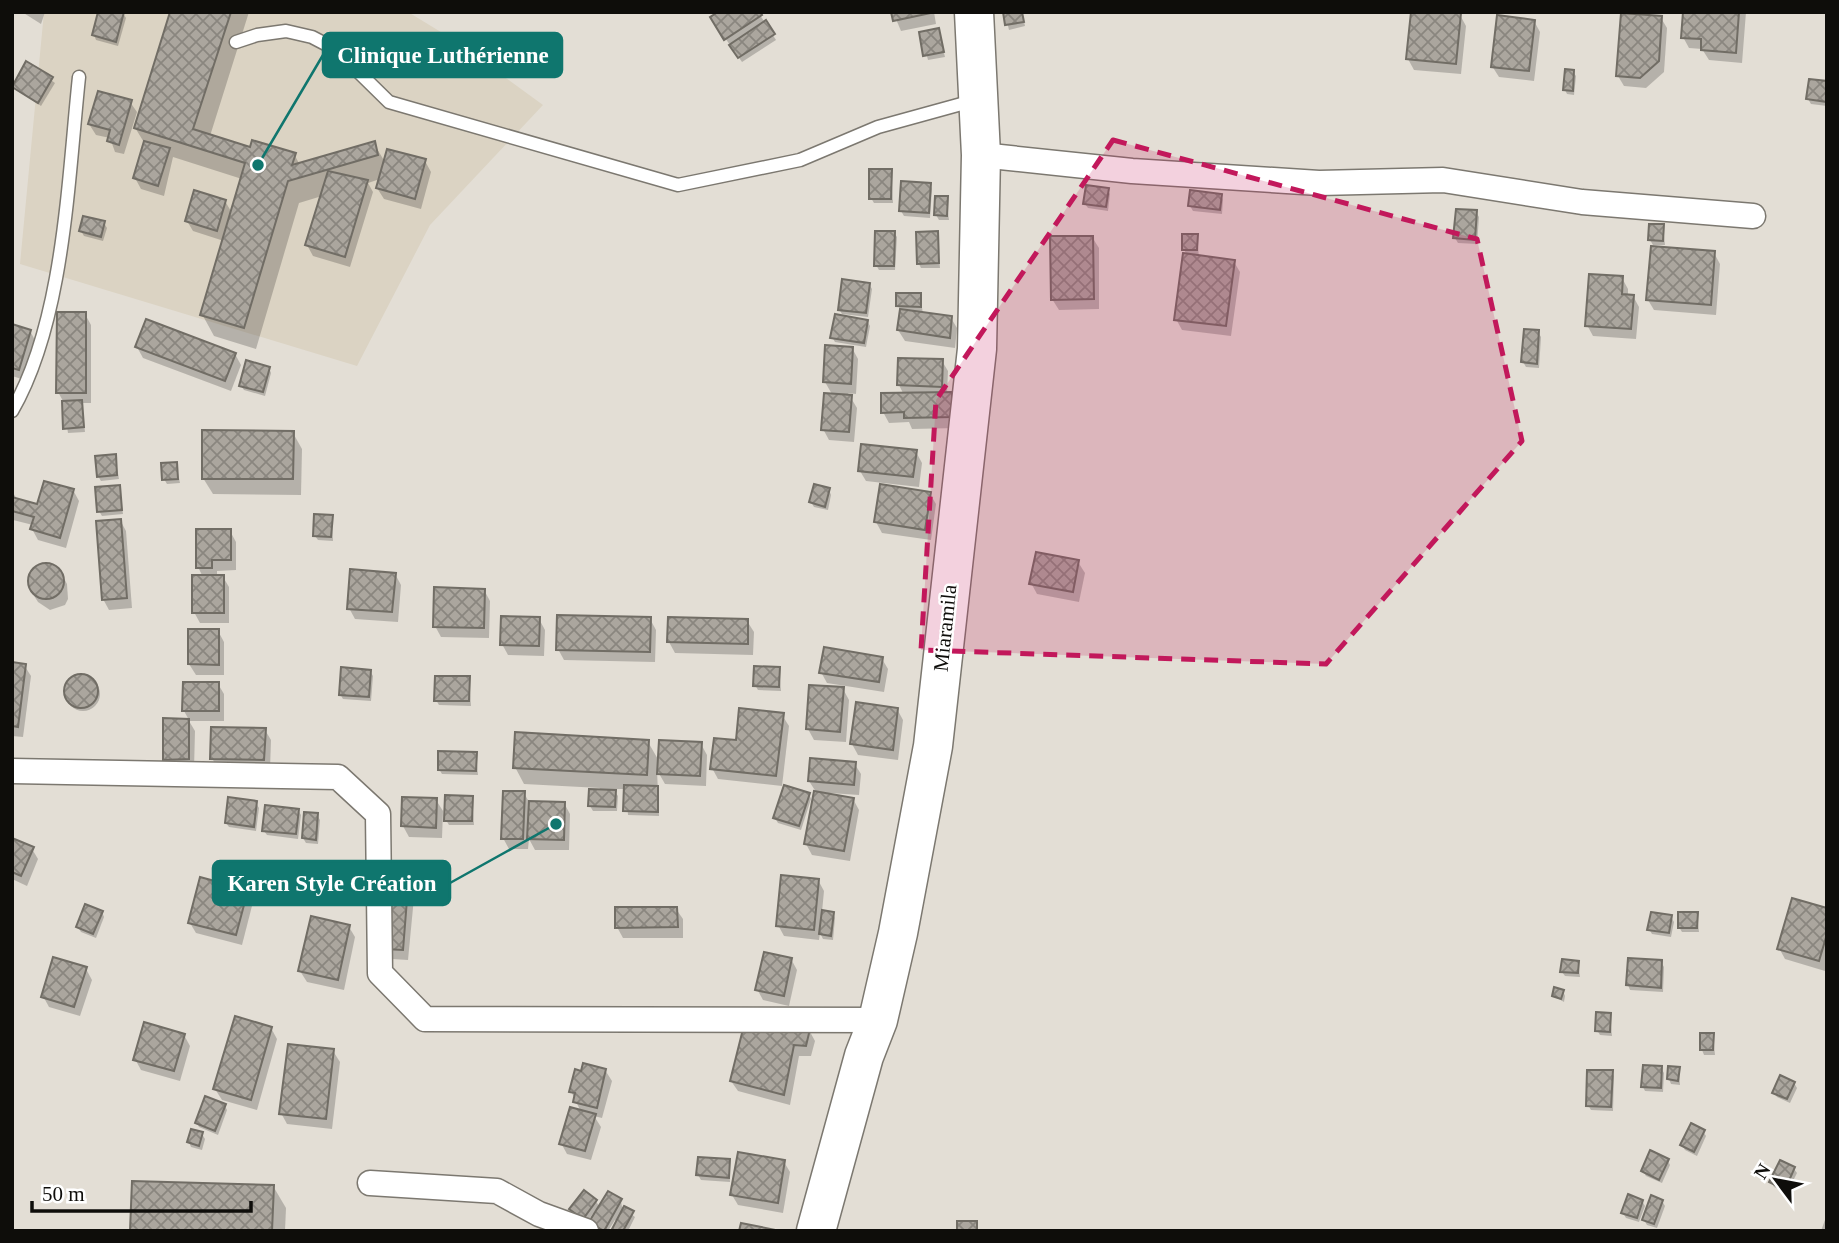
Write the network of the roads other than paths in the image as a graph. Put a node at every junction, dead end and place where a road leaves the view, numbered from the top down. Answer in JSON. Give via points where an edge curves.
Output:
{"nodes":[{"id":1,"x":974,"y":12,"type":"edge"},
{"id":2,"x":236,"y":42,"type":"dead end"},
{"id":3,"x":79,"y":77,"type":"dead end"},
{"id":4,"x":979,"y":99,"type":"junction"},
{"id":5,"x":981,"y":155,"type":"junction"},
{"id":6,"x":1754,"y":216,"type":"dead end"},
{"id":7,"x":12,"y":411,"type":"edge"},
{"id":8,"x":12,"y":771,"type":"edge"},
{"id":9,"x":878,"y":1020,"type":"junction"},
{"id":10,"x":370,"y":1183,"type":"dead end"},
{"id":11,"x":586,"y":1231,"type":"edge"},
{"id":12,"x":816,"y":1231,"type":"edge"}],
"edges":[{"from":1,"to":4,"type":"main road","name":"Miaramila"},
{"from":2,"to":4,"type":"lane","via":[[286,31],[312,37],[335,50],[389,102],[678,186],[800,160],[878,127]]},
{"from":3,"to":7,"type":"lane","via":[[53,294],[27,385]]},
{"from":4,"to":5,"type":"main road","name":"Miaramila"},
{"from":5,"to":6,"type":"street","via":[[1319,183],[1443,180],[1582,202]]},
{"from":5,"to":9,"type":"main road","name":"Miaramila","via":[[977,349],[933,746]]},
{"from":8,"to":9,"type":"street","via":[[338,777],[378,814],[380,973],[425,1019]]},
{"from":9,"to":12,"type":"main road","name":"Miaramila"},
{"from":10,"to":11,"type":"street","via":[[497,1191]]}]}
